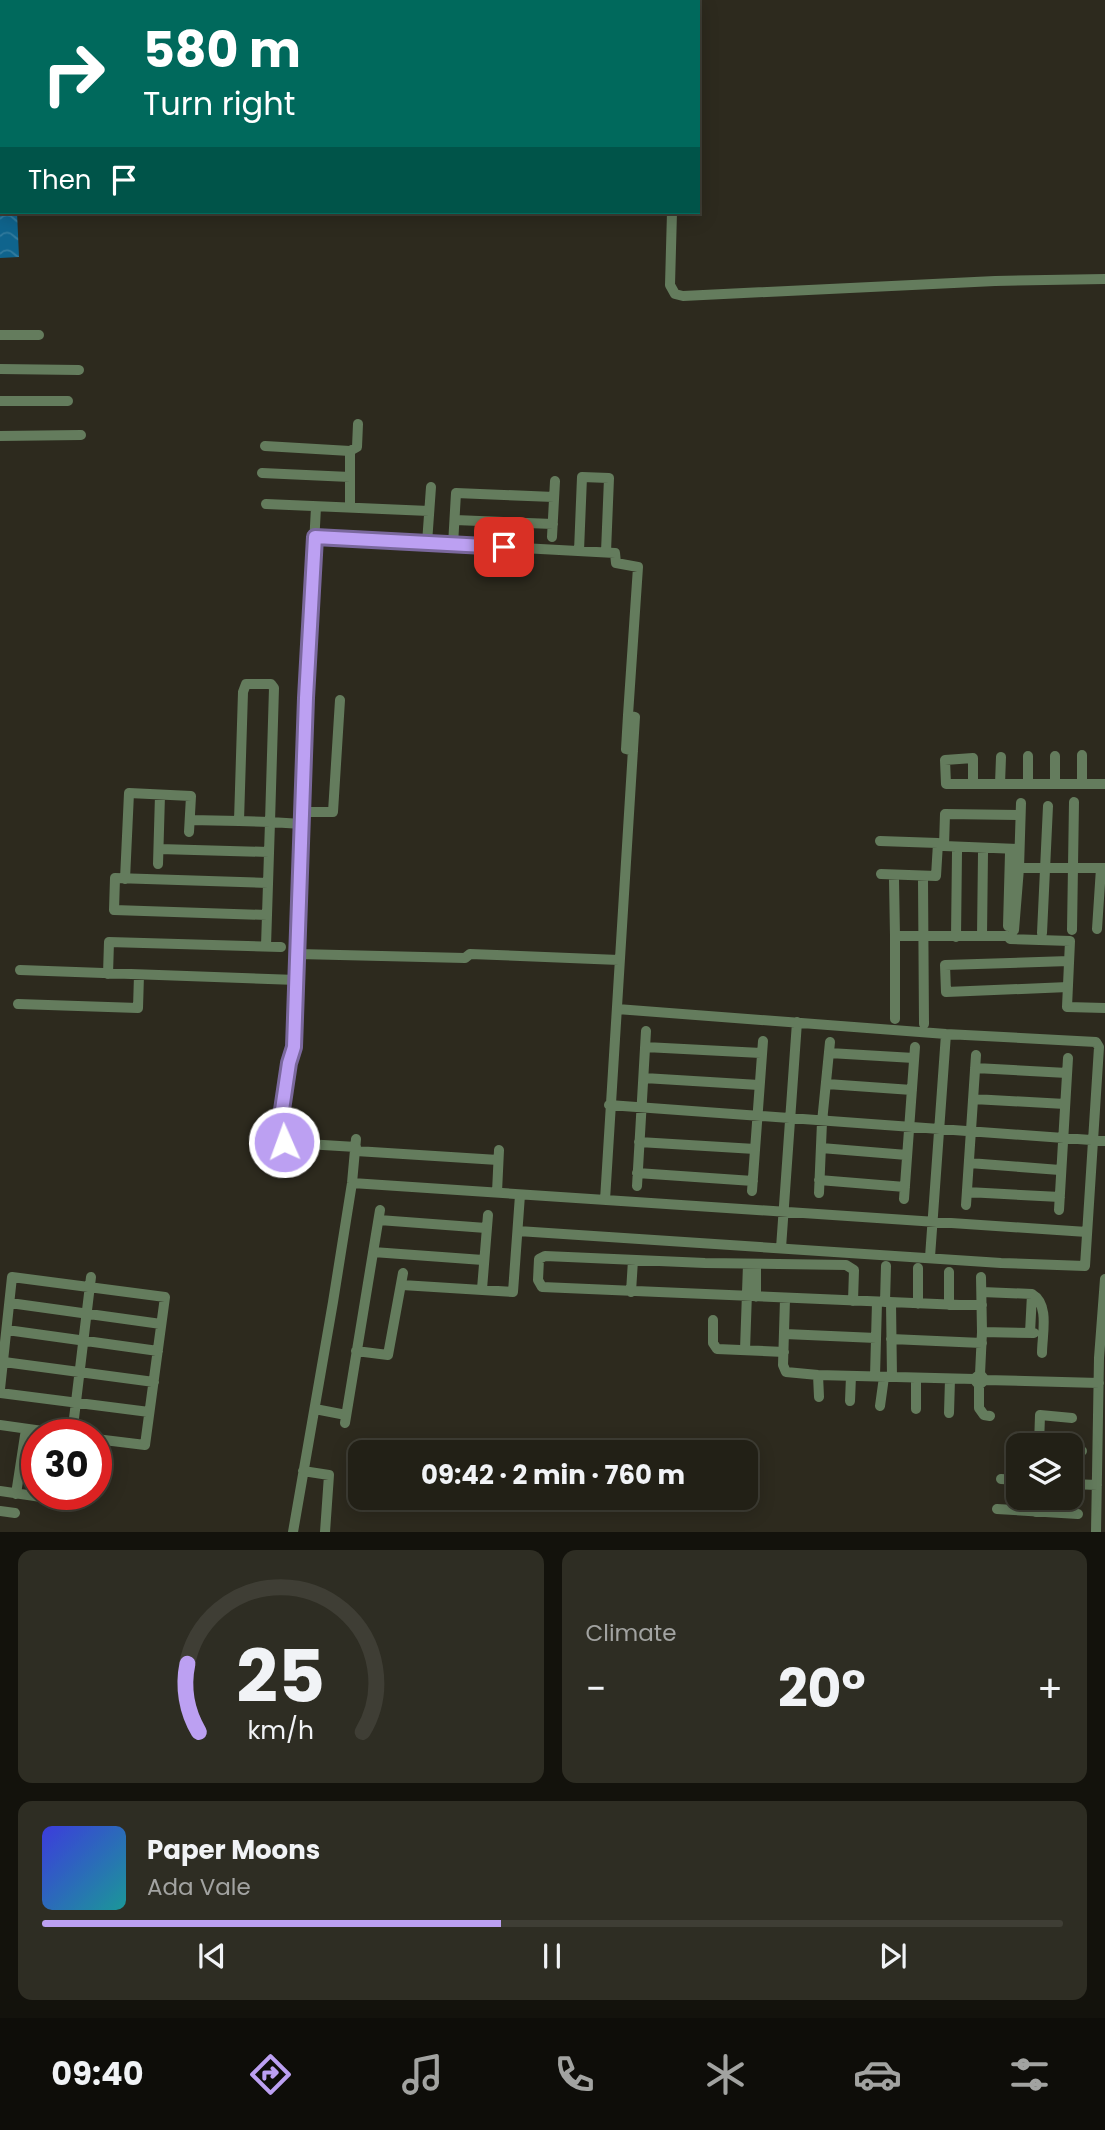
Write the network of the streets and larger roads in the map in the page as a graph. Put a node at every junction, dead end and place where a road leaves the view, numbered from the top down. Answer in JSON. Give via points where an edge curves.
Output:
{"nodes":[{"id":1,"x":672,"y":214,"type":"edge"},
{"id":2,"x":1105,"y":279,"type":"edge"},
{"id":3,"x":0,"y":335,"type":"edge"},
{"id":4,"x":39,"y":335,"type":"dead end"},
{"id":5,"x":0,"y":369,"type":"edge"},
{"id":6,"x":79,"y":370,"type":"dead end"},
{"id":7,"x":0,"y":401,"type":"edge"},
{"id":8,"x":68,"y":401,"type":"dead end"},
{"id":9,"x":359,"y":424,"type":"dead end"},
{"id":10,"x":80,"y":435,"type":"dead end"},
{"id":11,"x":0,"y":436,"type":"edge"},
{"id":12,"x":265,"y":446,"type":"dead end"},
{"id":13,"x":350,"y":451,"type":"junction"},
{"id":14,"x":262,"y":473,"type":"dead end"},
{"id":15,"x":350,"y":477,"type":"junction"},
{"id":16,"x":555,"y":481,"type":"dead end"},
{"id":17,"x":431,"y":487,"type":"dead end"},
{"id":18,"x":554,"y":497,"type":"junction"},
{"id":19,"x":265,"y":504,"type":"dead end"},
{"id":20,"x":316,"y":507,"type":"junction"},
{"id":21,"x":350,"y":508,"type":"junction"},
{"id":22,"x":429,"y":512,"type":"junction"},
{"id":23,"x":454,"y":520,"type":"junction"},
{"id":24,"x":553,"y":524,"type":"junction"},
{"id":25,"x":315,"y":537,"type":"junction"},
{"id":26,"x":552,"y":537,"type":"dead end"},
{"id":27,"x":427,"y":543,"type":"junction"},
{"id":28,"x":453,"y":545,"type":"junction"},
{"id":29,"x":579,"y":551,"type":"junction"},
{"id":30,"x":606,"y":552,"type":"junction"},
{"id":31,"x":340,"y":700,"type":"dead end"},
{"id":32,"x":1082,"y":755,"type":"dead end"},
{"id":33,"x":1028,"y":756,"type":"dead end"},
{"id":34,"x":1055,"y":756,"type":"dead end"},
{"id":35,"x":1001,"y":757,"type":"dead end"},
{"id":36,"x":973,"y":784,"type":"dead end"},
{"id":37,"x":1000,"y":784,"type":"junction"},
{"id":38,"x":1028,"y":784,"type":"junction"},
{"id":39,"x":1055,"y":784,"type":"junction"},
{"id":40,"x":1082,"y":784,"type":"junction"},
{"id":41,"x":1105,"y":784,"type":"edge"},
{"id":42,"x":160,"y":795,"type":"junction"},
{"id":43,"x":1074,"y":802,"type":"dead end"},
{"id":44,"x":1021,"y":803,"type":"dead end"},
{"id":45,"x":1048,"y":806,"type":"dead end"},
{"id":46,"x":302,"y":812,"type":"junction"},
{"id":47,"x":1020,"y":815,"type":"junction"},
{"id":48,"x":190,"y":820,"type":"junction"},
{"id":49,"x":239,"y":821,"type":"junction"},
{"id":50,"x":270,"y":822,"type":"junction"},
{"id":51,"x":302,"y":824,"type":"junction"},
{"id":52,"x":189,"y":832,"type":"dead end"},
{"id":53,"x":880,"y":841,"type":"dead end"},
{"id":54,"x":941,"y":844,"type":"junction"},
{"id":55,"x":159,"y":849,"type":"junction"},
{"id":56,"x":1015,"y":851,"type":"junction"},
{"id":57,"x":269,"y":852,"type":"junction"},
{"id":58,"x":957,"y":852,"type":"dead end"},
{"id":59,"x":984,"y":853,"type":"dead end"},
{"id":60,"x":158,"y":864,"type":"dead end"},
{"id":61,"x":1019,"y":868,"type":"junction"},
{"id":62,"x":1045,"y":868,"type":"junction"},
{"id":63,"x":1074,"y":868,"type":"junction"},
{"id":64,"x":1103,"y":868,"type":"edge"},
{"id":65,"x":881,"y":874,"type":"dead end"},
{"id":66,"x":125,"y":879,"type":"junction"},
{"id":67,"x":894,"y":880,"type":"dead end"},
{"id":68,"x":923,"y":880,"type":"dead end"},
{"id":69,"x":268,"y":883,"type":"junction"},
{"id":70,"x":267,"y":915,"type":"junction"},
{"id":71,"x":1097,"y":929,"type":"dead end"},
{"id":72,"x":1072,"y":930,"type":"dead end"},
{"id":73,"x":1011,"y":933,"type":"junction"},
{"id":74,"x":1042,"y":933,"type":"dead end"},
{"id":75,"x":895,"y":936,"type":"junction"},
{"id":76,"x":982,"y":936,"type":"junction"},
{"id":77,"x":923,"y":937,"type":"junction"},
{"id":78,"x":956,"y":937,"type":"junction"},
{"id":79,"x":266,"y":946,"type":"junction"},
{"id":80,"x":281,"y":947,"type":"dead end"},
{"id":81,"x":298,"y":954,"type":"junction"},
{"id":82,"x":619,"y":960,"type":"junction"},
{"id":83,"x":1069,"y":961,"type":"junction"},
{"id":84,"x":20,"y":970,"type":"dead end"},
{"id":85,"x":108,"y":974,"type":"junction"},
{"id":86,"x":139,"y":975,"type":"junction"},
{"id":87,"x":297,"y":980,"type":"junction"},
{"id":88,"x":1068,"y":987,"type":"junction"},
{"id":89,"x":18,"y":1004,"type":"dead end"},
{"id":90,"x":1105,"y":1008,"type":"edge"},
{"id":91,"x":617,"y":1009,"type":"junction"},
{"id":92,"x":895,"y":1019,"type":"dead end"},
{"id":93,"x":797,"y":1022,"type":"junction"},
{"id":94,"x":924,"y":1024,"type":"dead end"},
{"id":95,"x":646,"y":1031,"type":"dead end"},
{"id":96,"x":946,"y":1034,"type":"junction"},
{"id":97,"x":763,"y":1041,"type":"dead end"},
{"id":98,"x":645,"y":1047,"type":"junction"},
{"id":99,"x":915,"y":1047,"type":"dead end"},
{"id":100,"x":761,"y":1053,"type":"junction"},
{"id":101,"x":976,"y":1055,"type":"dead end"},
{"id":102,"x":914,"y":1058,"type":"junction"},
{"id":103,"x":1068,"y":1058,"type":"dead end"},
{"id":104,"x":975,"y":1068,"type":"junction"},
{"id":105,"x":1067,"y":1073,"type":"junction"},
{"id":106,"x":644,"y":1078,"type":"junction"},
{"id":107,"x":827,"y":1084,"type":"junction"},
{"id":108,"x":759,"y":1085,"type":"junction"},
{"id":109,"x":912,"y":1090,"type":"junction"},
{"id":110,"x":973,"y":1099,"type":"junction"},
{"id":111,"x":1065,"y":1104,"type":"junction"},
{"id":112,"x":609,"y":1105,"type":"junction"},
{"id":113,"x":641,"y":1108,"type":"junction"},
{"id":114,"x":758,"y":1115,"type":"junction"},
{"id":115,"x":790,"y":1119,"type":"junction"},
{"id":116,"x":822,"y":1122,"type":"junction"},
{"id":117,"x":908,"y":1127,"type":"junction"},
{"id":118,"x":939,"y":1129,"type":"junction"},
{"id":119,"x":971,"y":1130,"type":"junction"},
{"id":120,"x":1063,"y":1138,"type":"junction"},
{"id":121,"x":1100,"y":1140,"type":"edge"},
{"id":122,"x":639,"y":1142,"type":"junction"},
{"id":123,"x":356,"y":1146,"type":"junction"},
{"id":124,"x":821,"y":1148,"type":"junction"},
{"id":125,"x":755,"y":1149,"type":"junction"},
{"id":126,"x":907,"y":1155,"type":"junction"},
{"id":127,"x":969,"y":1163,"type":"junction"},
{"id":128,"x":1060,"y":1170,"type":"junction"},
{"id":129,"x":638,"y":1173,"type":"junction"},
{"id":130,"x":819,"y":1180,"type":"junction"},
{"id":131,"x":352,"y":1183,"type":"junction"},
{"id":132,"x":637,"y":1186,"type":"dead end"},
{"id":133,"x":905,"y":1187,"type":"junction"},
{"id":134,"x":497,"y":1192,"type":"junction"},
{"id":135,"x":967,"y":1192,"type":"junction"},
{"id":136,"x":819,"y":1193,"type":"dead end"},
{"id":137,"x":520,"y":1195,"type":"junction"},
{"id":138,"x":1060,"y":1197,"type":"junction"},
{"id":139,"x":904,"y":1199,"type":"dead end"},
{"id":140,"x":605,"y":1200,"type":"junction"},
{"id":141,"x":966,"y":1205,"type":"dead end"},
{"id":142,"x":1059,"y":1210,"type":"dead end"},
{"id":143,"x":784,"y":1213,"type":"junction"},
{"id":144,"x":488,"y":1215,"type":"dead end"},
{"id":145,"x":934,"y":1221,"type":"junction"},
{"id":146,"x":486,"y":1228,"type":"junction"},
{"id":147,"x":518,"y":1231,"type":"junction"},
{"id":148,"x":1087,"y":1232,"type":"junction"},
{"id":149,"x":781,"y":1248,"type":"junction"},
{"id":150,"x":373,"y":1252,"type":"junction"},
{"id":151,"x":930,"y":1257,"type":"junction"},
{"id":152,"x":633,"y":1260,"type":"junction"},
{"id":153,"x":483,"y":1261,"type":"junction"},
{"id":154,"x":752,"y":1264,"type":"junction"},
{"id":155,"x":886,"y":1266,"type":"dead end"},
{"id":156,"x":918,"y":1268,"type":"dead end"},
{"id":157,"x":950,"y":1272,"type":"dead end"},
{"id":158,"x":403,"y":1273,"type":"dead end"},
{"id":159,"x":981,"y":1277,"type":"dead end"},
{"id":160,"x":1105,"y":1279,"type":"edge"},
{"id":161,"x":90,"y":1282,"type":"junction"},
{"id":162,"x":402,"y":1285,"type":"junction"},
{"id":163,"x":482,"y":1289,"type":"junction"},
{"id":164,"x":631,"y":1292,"type":"junction"},
{"id":165,"x":982,"y":1292,"type":"junction"},
{"id":166,"x":1031,"y":1294,"type":"junction"},
{"id":167,"x":752,"y":1297,"type":"junction"},
{"id":168,"x":785,"y":1299,"type":"junction"},
{"id":169,"x":853,"y":1301,"type":"junction"},
{"id":170,"x":884,"y":1302,"type":"junction"},
{"id":171,"x":10,"y":1303,"type":"junction"},
{"id":172,"x":918,"y":1304,"type":"junction"},
{"id":173,"x":949,"y":1305,"type":"junction"},
{"id":174,"x":982,"y":1305,"type":"junction"},
{"id":175,"x":86,"y":1314,"type":"junction"},
{"id":176,"x":713,"y":1320,"type":"dead end"},
{"id":177,"x":161,"y":1324,"type":"junction"},
{"id":178,"x":7,"y":1330,"type":"junction"},
{"id":179,"x":1030,"y":1333,"type":"junction"},
{"id":180,"x":786,"y":1334,"type":"junction"},
{"id":181,"x":1042,"y":1334,"type":"junction"},
{"id":182,"x":876,"y":1338,"type":"junction"},
{"id":183,"x":982,"y":1338,"type":"junction"},
{"id":184,"x":891,"y":1339,"type":"junction"},
{"id":185,"x":83,"y":1340,"type":"junction"},
{"id":186,"x":158,"y":1350,"type":"junction"},
{"id":187,"x":356,"y":1350,"type":"junction"},
{"id":188,"x":745,"y":1350,"type":"junction"},
{"id":189,"x":784,"y":1352,"type":"junction"},
{"id":190,"x":1042,"y":1353,"type":"dead end"},
{"id":191,"x":3,"y":1356,"type":"edge"},
{"id":192,"x":79,"y":1372,"type":"junction"},
{"id":193,"x":818,"y":1375,"type":"junction"},
{"id":194,"x":851,"y":1376,"type":"junction"},
{"id":195,"x":884,"y":1377,"type":"junction"},
{"id":196,"x":916,"y":1378,"type":"junction"},
{"id":197,"x":950,"y":1378,"type":"junction"},
{"id":198,"x":979,"y":1380,"type":"junction"},
{"id":199,"x":153,"y":1382,"type":"junction"},
{"id":200,"x":1098,"y":1383,"type":"junction"},
{"id":201,"x":0,"y":1385,"type":"edge"},
{"id":202,"x":819,"y":1397,"type":"dead end"},
{"id":203,"x":850,"y":1401,"type":"dead end"},
{"id":204,"x":76,"y":1403,"type":"junction"},
{"id":205,"x":880,"y":1406,"type":"dead end"},
{"id":206,"x":315,"y":1409,"type":"junction"},
{"id":207,"x":916,"y":1409,"type":"dead end"},
{"id":208,"x":149,"y":1412,"type":"junction"},
{"id":209,"x":949,"y":1413,"type":"dead end"},
{"id":210,"x":990,"y":1416,"type":"dead end"},
{"id":211,"x":1072,"y":1418,"type":"dead end"},
{"id":212,"x":74,"y":1419,"type":"edge"},
{"id":213,"x":0,"y":1425,"type":"edge"},
{"id":214,"x":21,"y":1428,"type":"edge"},
{"id":215,"x":1039,"y":1433,"type":"edge"},
{"id":216,"x":112,"y":1440,"type":"edge"},
{"id":217,"x":21,"y":1461,"type":"edge"},
{"id":218,"x":303,"y":1471,"type":"junction"},
{"id":219,"x":1001,"y":1479,"type":"dead end"},
{"id":220,"x":1006,"y":1479,"type":"edge"},
{"id":221,"x":1083,"y":1484,"type":"edge"},
{"id":222,"x":1097,"y":1485,"type":"junction"},
{"id":223,"x":0,"y":1491,"type":"edge"},
{"id":224,"x":16,"y":1493,"type":"junction"},
{"id":225,"x":21,"y":1494,"type":"edge"},
{"id":226,"x":998,"y":1509,"type":"dead end"},
{"id":227,"x":0,"y":1511,"type":"edge"},
{"id":228,"x":1035,"y":1512,"type":"joint"},
{"id":229,"x":15,"y":1513,"type":"dead end"},
{"id":230,"x":1078,"y":1514,"type":"dead end"},
{"id":231,"x":293,"y":1531,"type":"edge"},
{"id":232,"x":325,"y":1531,"type":"edge"},
{"id":233,"x":1096,"y":1531,"type":"edge"}],
"edges":[{"from":1,"to":2,"type":"street","via":[[670,285],[675,294],[684,296]]},
{"from":3,"to":4,"type":"street"},
{"from":5,"to":6,"type":"street"},
{"from":7,"to":8,"type":"street"},
{"from":9,"to":13,"type":"street","via":[[357,447]]},
{"from":10,"to":11,"type":"street"},
{"from":12,"to":13,"type":"street"},
{"from":13,"to":15,"type":"street"},
{"from":14,"to":15,"type":"street"},
{"from":15,"to":21,"type":"street"},
{"from":16,"to":18,"type":"street"},
{"from":17,"to":22,"type":"street"},
{"from":18,"to":23,"type":"street","via":[[456,493]]},
{"from":18,"to":24,"type":"street"},
{"from":19,"to":20,"type":"street"},
{"from":20,"to":21,"type":"street"},
{"from":20,"to":25,"type":"street"},
{"from":21,"to":22,"type":"street"},
{"from":22,"to":27,"type":"street"},
{"from":23,"to":24,"type":"street"},
{"from":23,"to":28,"type":"street"},
{"from":24,"to":26,"type":"street"},
{"from":25,"to":27,"type":"street"},
{"from":25,"to":46,"type":"street"},
{"from":27,"to":28,"type":"street"},
{"from":28,"to":29,"type":"street"},
{"from":29,"to":30,"type":"street"},
{"from":29,"to":30,"type":"street","via":[[582,477],[609,478]]},
{"from":30,"to":82,"type":"street","via":[[615,552],[616,563],[638,567],[628,715],[635,717]]},
{"from":31,"to":46,"type":"street","via":[[333,812]]},
{"from":32,"to":40,"type":"street"},
{"from":33,"to":38,"type":"street"},
{"from":34,"to":39,"type":"street"},
{"from":35,"to":37,"type":"street"},
{"from":36,"to":37,"type":"street"},
{"from":37,"to":38,"type":"street"},
{"from":38,"to":39,"type":"street"},
{"from":39,"to":40,"type":"street"},
{"from":40,"to":41,"type":"street"},
{"from":42,"to":48,"type":"street","via":[[191,796]]},
{"from":42,"to":55,"type":"street"},
{"from":42,"to":66,"type":"street","via":[[129,793]]},
{"from":43,"to":63,"type":"street"},
{"from":44,"to":47,"type":"street"},
{"from":45,"to":62,"type":"street"},
{"from":46,"to":51,"type":"street"},
{"from":47,"to":54,"type":"street","via":[[946,814]]},
{"from":47,"to":56,"type":"street"},
{"from":48,"to":49,"type":"street"},
{"from":48,"to":52,"type":"street"},
{"from":49,"to":50,"type":"street"},
{"from":49,"to":50,"type":"street","via":[[244,687],[269,684],[274,688]]},
{"from":50,"to":51,"type":"street"},
{"from":50,"to":57,"type":"street"},
{"from":51,"to":81,"type":"street"},
{"from":53,"to":54,"type":"street"},
{"from":54,"to":56,"type":"street"},
{"from":54,"to":65,"type":"street","via":[[936,876]]},
{"from":55,"to":57,"type":"street"},
{"from":55,"to":60,"type":"street"},
{"from":56,"to":61,"type":"street"},
{"from":56,"to":73,"type":"street"},
{"from":57,"to":69,"type":"street"},
{"from":58,"to":78,"type":"street"},
{"from":59,"to":76,"type":"street"},
{"from":61,"to":62,"type":"street"},
{"from":61,"to":73,"type":"street"},
{"from":62,"to":63,"type":"street"},
{"from":62,"to":74,"type":"street"},
{"from":63,"to":64,"type":"street"},
{"from":63,"to":72,"type":"street"},
{"from":64,"to":71,"type":"street"},
{"from":66,"to":69,"type":"street"},
{"from":66,"to":70,"type":"street","via":[[115,878],[114,909]]},
{"from":67,"to":75,"type":"street"},
{"from":68,"to":77,"type":"street"},
{"from":69,"to":70,"type":"street"},
{"from":70,"to":79,"type":"street"},
{"from":73,"to":76,"type":"street"},
{"from":73,"to":83,"type":"street","via":[[1010,939],[1070,941]]},
{"from":75,"to":77,"type":"street"},
{"from":75,"to":92,"type":"street"},
{"from":76,"to":78,"type":"street"},
{"from":77,"to":78,"type":"street"},
{"from":77,"to":94,"type":"street"},
{"from":79,"to":80,"type":"street"},
{"from":79,"to":85,"type":"street","via":[[109,942]]},
{"from":81,"to":82,"type":"street"},
{"from":81,"to":87,"type":"street"},
{"from":82,"to":91,"type":"street"},
{"from":83,"to":88,"type":"street"},
{"from":83,"to":88,"type":"street","via":[[945,965],[946,992]]},
{"from":84,"to":85,"type":"street"},
{"from":85,"to":86,"type":"street"},
{"from":86,"to":87,"type":"street"},
{"from":86,"to":89,"type":"street","via":[[138,1008]]},
{"from":87,"to":123,"type":"street","via":[[294,1052],[279,1136],[290,1143]]},
{"from":88,"to":90,"type":"street","via":[[1067,1007]]},
{"from":91,"to":93,"type":"street"},
{"from":91,"to":112,"type":"street"},
{"from":93,"to":96,"type":"street"},
{"from":93,"to":115,"type":"street"},
{"from":95,"to":98,"type":"street"},
{"from":96,"to":118,"type":"street"},
{"from":96,"to":121,"type":"street","via":[[1096,1042]]},
{"from":97,"to":100,"type":"street"},
{"from":98,"to":100,"type":"street"},
{"from":98,"to":106,"type":"street"},
{"from":99,"to":102,"type":"street"},
{"from":100,"to":108,"type":"street"},
{"from":101,"to":104,"type":"street"},
{"from":102,"to":107,"type":"street","via":[[830,1047]]},
{"from":102,"to":109,"type":"street"},
{"from":103,"to":105,"type":"street"},
{"from":104,"to":105,"type":"street"},
{"from":104,"to":110,"type":"street"},
{"from":105,"to":111,"type":"street"},
{"from":106,"to":108,"type":"street"},
{"from":106,"to":113,"type":"street"},
{"from":107,"to":109,"type":"street"},
{"from":107,"to":116,"type":"street"},
{"from":108,"to":114,"type":"street"},
{"from":109,"to":117,"type":"street"},
{"from":110,"to":111,"type":"street"},
{"from":110,"to":119,"type":"street"},
{"from":111,"to":120,"type":"street"},
{"from":112,"to":113,"type":"street"},
{"from":112,"to":140,"type":"street"},
{"from":113,"to":114,"type":"street"},
{"from":113,"to":122,"type":"street"},
{"from":114,"to":115,"type":"street"},
{"from":114,"to":125,"type":"street"},
{"from":115,"to":116,"type":"street"},
{"from":115,"to":143,"type":"street"},
{"from":116,"to":117,"type":"street"},
{"from":116,"to":124,"type":"street"},
{"from":117,"to":118,"type":"street"},
{"from":117,"to":126,"type":"street"},
{"from":118,"to":119,"type":"street"},
{"from":118,"to":145,"type":"street"},
{"from":119,"to":120,"type":"street"},
{"from":119,"to":127,"type":"street"},
{"from":120,"to":121,"type":"street"},
{"from":120,"to":128,"type":"street"},
{"from":121,"to":148,"type":"street"},
{"from":122,"to":125,"type":"street"},
{"from":122,"to":129,"type":"street"},
{"from":123,"to":131,"type":"street"},
{"from":123,"to":134,"type":"street","via":[[499,1155]]},
{"from":124,"to":126,"type":"street"},
{"from":124,"to":130,"type":"street"},
{"from":125,"to":129,"type":"street","via":[[753,1186]]},
{"from":126,"to":133,"type":"street"},
{"from":127,"to":128,"type":"street"},
{"from":127,"to":135,"type":"street"},
{"from":128,"to":138,"type":"street"},
{"from":129,"to":132,"type":"street"},
{"from":130,"to":133,"type":"street"},
{"from":130,"to":136,"type":"street"},
{"from":131,"to":134,"type":"street"},
{"from":131,"to":206,"type":"street"},
{"from":133,"to":139,"type":"street"},
{"from":134,"to":137,"type":"street"},
{"from":135,"to":138,"type":"street"},
{"from":135,"to":141,"type":"street"},
{"from":137,"to":140,"type":"street"},
{"from":137,"to":147,"type":"street"},
{"from":138,"to":142,"type":"street"},
{"from":140,"to":143,"type":"street"},
{"from":143,"to":145,"type":"street"},
{"from":143,"to":149,"type":"street"},
{"from":144,"to":146,"type":"street"},
{"from":145,"to":148,"type":"street"},
{"from":145,"to":151,"type":"street"},
{"from":146,"to":150,"type":"street","via":[[379,1215]]},
{"from":146,"to":153,"type":"street"},
{"from":147,"to":149,"type":"street"},
{"from":147,"to":163,"type":"street","via":[[513,1296]]},
{"from":148,"to":151,"type":"street","via":[[1082,1268]]},
{"from":149,"to":151,"type":"street"},
{"from":150,"to":153,"type":"street"},
{"from":150,"to":187,"type":"street"},
{"from":152,"to":154,"type":"street"},
{"from":152,"to":164,"type":"street"},
{"from":152,"to":164,"type":"street","via":[[545,1256],[538,1265],[542,1287]]},
{"from":153,"to":163,"type":"street"},
{"from":154,"to":167,"type":"street"},
{"from":154,"to":169,"type":"street","via":[[846,1265],[854,1270]]},
{"from":155,"to":170,"type":"street"},
{"from":156,"to":172,"type":"street"},
{"from":157,"to":173,"type":"street"},
{"from":158,"to":162,"type":"street"},
{"from":159,"to":165,"type":"street"},
{"from":160,"to":200,"type":"street"},
{"from":161,"to":171,"type":"street","via":[[12,1277]]},
{"from":161,"to":175,"type":"street"},
{"from":161,"to":177,"type":"street","via":[[165,1297]]},
{"from":162,"to":163,"type":"street"},
{"from":162,"to":187,"type":"street","via":[[388,1355]]},
{"from":164,"to":167,"type":"street"},
{"from":165,"to":166,"type":"street"},
{"from":165,"to":174,"type":"street"},
{"from":166,"to":179,"type":"street"},
{"from":166,"to":181,"type":"street","via":[[1043,1307]]},
{"from":167,"to":168,"type":"street"},
{"from":167,"to":188,"type":"street"},
{"from":168,"to":169,"type":"street"},
{"from":168,"to":180,"type":"street"},
{"from":169,"to":170,"type":"street"},
{"from":170,"to":172,"type":"street"},
{"from":170,"to":182,"type":"street"},
{"from":170,"to":184,"type":"street"},
{"from":171,"to":175,"type":"street"},
{"from":171,"to":178,"type":"street"},
{"from":172,"to":173,"type":"street"},
{"from":173,"to":174,"type":"street"},
{"from":174,"to":183,"type":"street"},
{"from":175,"to":177,"type":"street"},
{"from":175,"to":185,"type":"street"},
{"from":176,"to":188,"type":"street","via":[[714,1347]]},
{"from":177,"to":186,"type":"street"},
{"from":178,"to":185,"type":"street"},
{"from":178,"to":191,"type":"street"},
{"from":179,"to":181,"type":"street"},
{"from":179,"to":183,"type":"street"},
{"from":180,"to":182,"type":"street"},
{"from":180,"to":189,"type":"street"},
{"from":181,"to":190,"type":"street"},
{"from":182,"to":195,"type":"street"},
{"from":183,"to":184,"type":"street"},
{"from":183,"to":198,"type":"street"},
{"from":184,"to":195,"type":"street"},
{"from":185,"to":186,"type":"street"},
{"from":185,"to":192,"type":"street"},
{"from":186,"to":199,"type":"street"},
{"from":187,"to":206,"type":"street","via":[[345,1419]]},
{"from":188,"to":189,"type":"street"},
{"from":189,"to":193,"type":"street","via":[[786,1372]]},
{"from":191,"to":192,"type":"street"},
{"from":191,"to":201,"type":"street"},
{"from":192,"to":199,"type":"street"},
{"from":192,"to":204,"type":"street"},
{"from":193,"to":194,"type":"street"},
{"from":193,"to":202,"type":"street"},
{"from":194,"to":195,"type":"street"},
{"from":194,"to":203,"type":"street"},
{"from":195,"to":196,"type":"street"},
{"from":195,"to":205,"type":"street"},
{"from":196,"to":197,"type":"street"},
{"from":196,"to":207,"type":"street"},
{"from":197,"to":198,"type":"street"},
{"from":197,"to":209,"type":"street"},
{"from":198,"to":200,"type":"street"},
{"from":198,"to":210,"type":"street","via":[[979,1408]]},
{"from":199,"to":208,"type":"street"},
{"from":200,"to":222,"type":"street"},
{"from":201,"to":204,"type":"street"},
{"from":204,"to":208,"type":"street"},
{"from":204,"to":212,"type":"street"},
{"from":206,"to":218,"type":"street"},
{"from":208,"to":216,"type":"street","via":[[145,1445]]},
{"from":211,"to":215,"type":"street","via":[[1040,1415]]},
{"from":213,"to":214,"type":"street"},
{"from":217,"to":224,"type":"street"},
{"from":218,"to":231,"type":"street"},
{"from":218,"to":232,"type":"street","via":[[330,1477]]},
{"from":219,"to":220,"type":"street"},
{"from":221,"to":222,"type":"street"},
{"from":222,"to":233,"type":"street"},
{"from":223,"to":224,"type":"street"},
{"from":224,"to":225,"type":"street"},
{"from":226,"to":228,"type":"street"},
{"from":227,"to":229,"type":"street"},
{"from":228,"to":230,"type":"street"}]}
